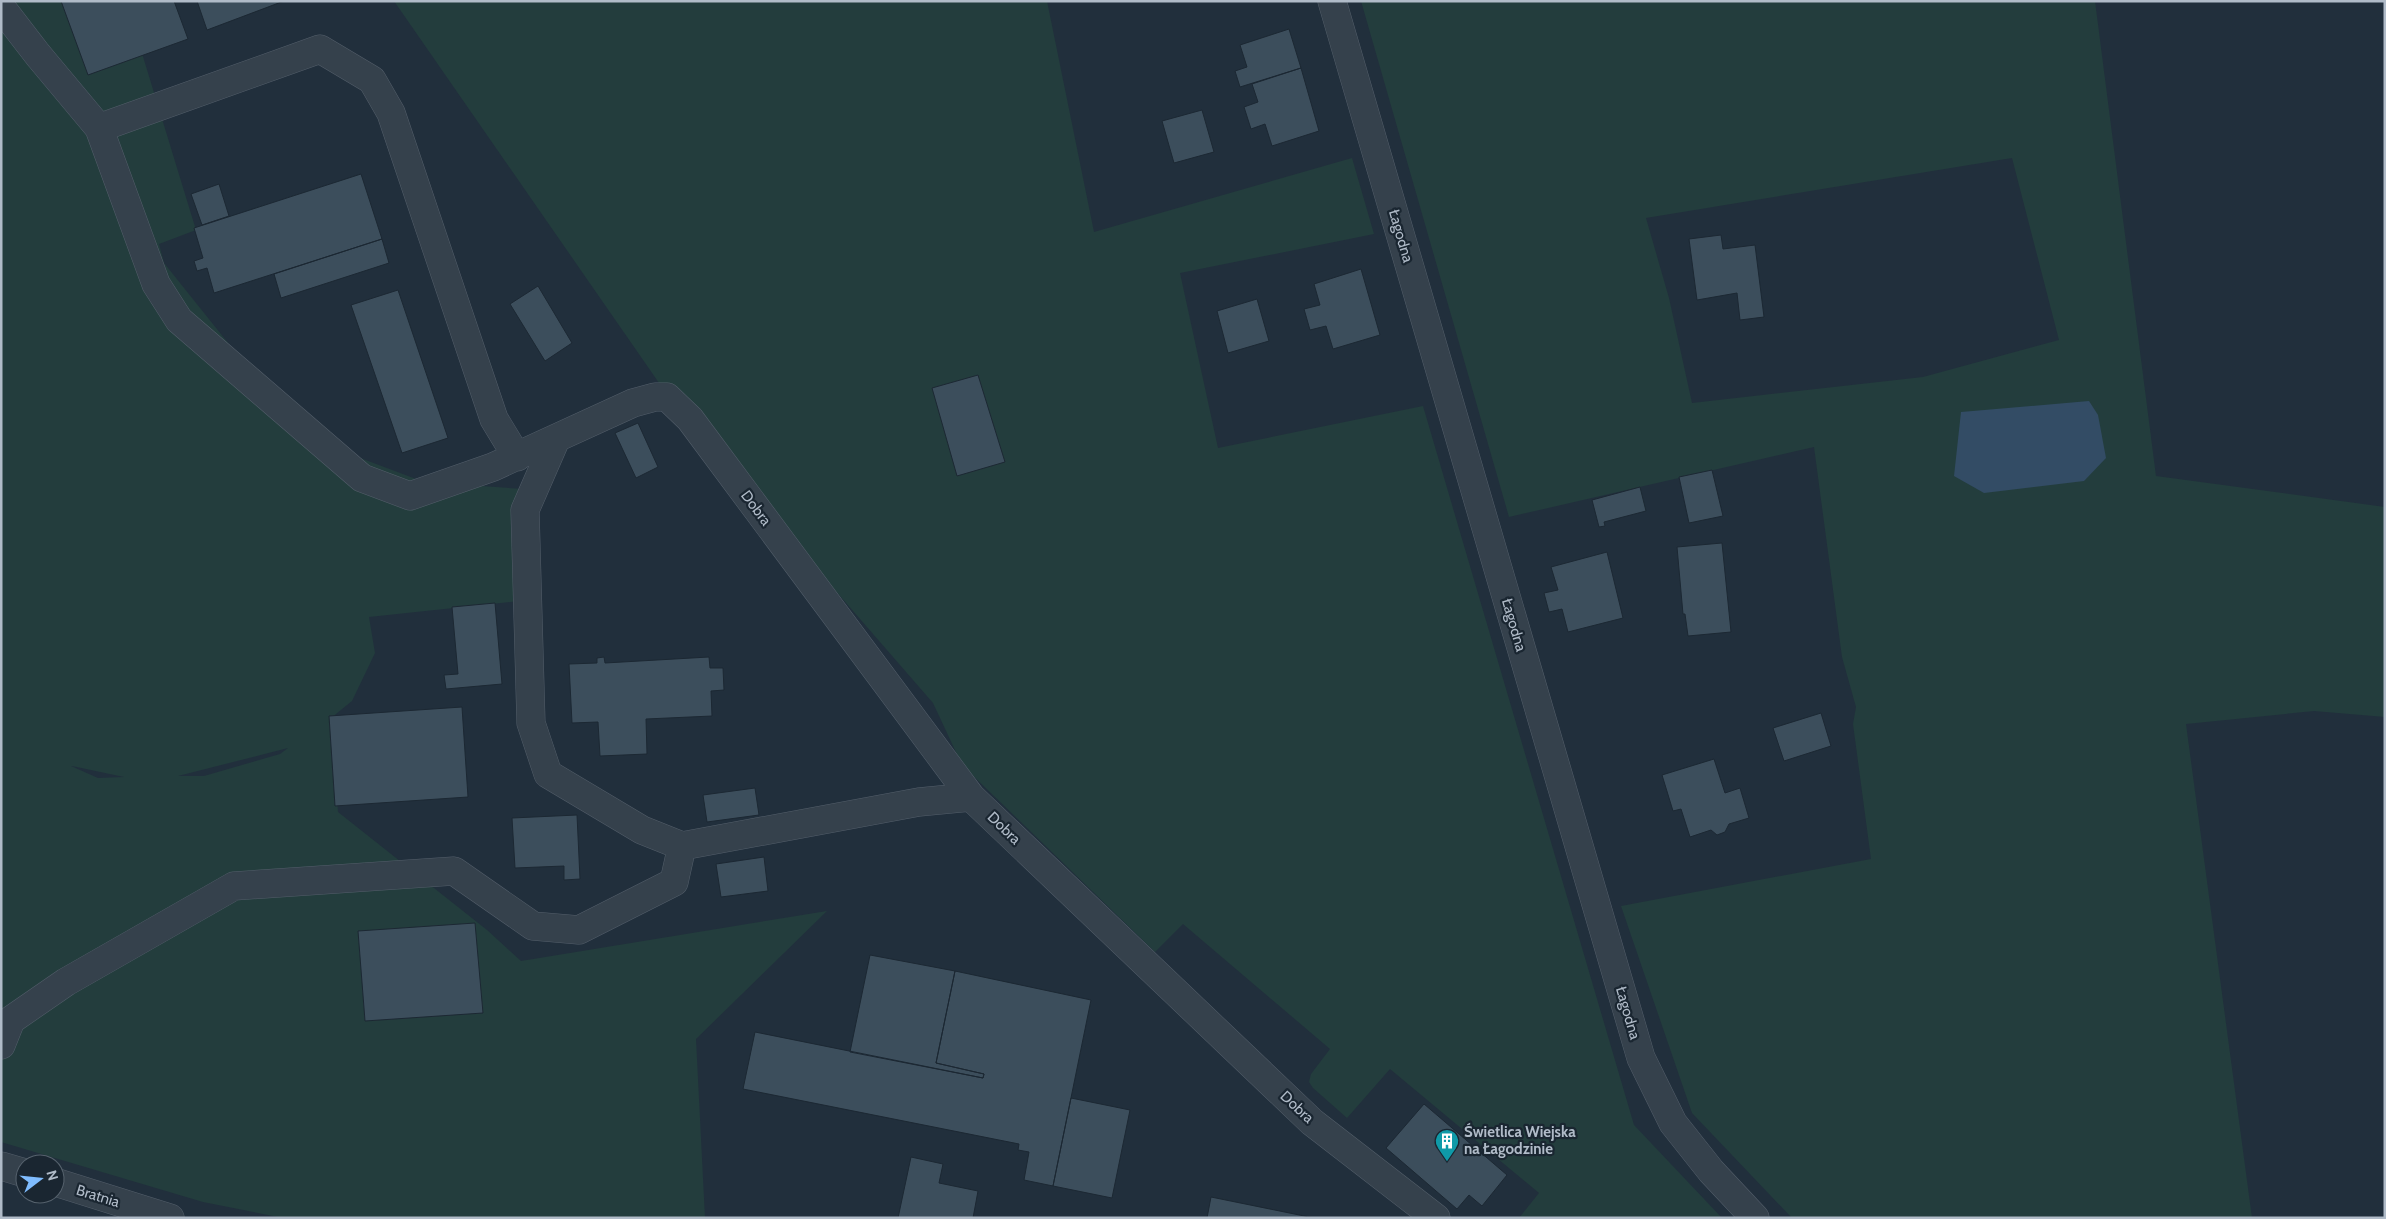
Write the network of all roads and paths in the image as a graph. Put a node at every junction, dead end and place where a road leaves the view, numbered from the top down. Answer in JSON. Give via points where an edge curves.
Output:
{"nodes":[{"id":1,"x":1332,"y":1,"type":"edge"},
{"id":2,"x":1,"y":7,"type":"edge"},
{"id":3,"x":99,"y":128,"type":"junction"},
{"id":4,"x":556,"y":439,"type":"junction"},
{"id":5,"x":517,"y":457,"type":"junction"},
{"id":6,"x":971,"y":797,"type":"junction"},
{"id":7,"x":682,"y":846,"type":"junction"},
{"id":8,"x":1,"y":1045,"type":"edge"},
{"id":9,"x":1,"y":1166,"type":"edge"},
{"id":10,"x":15,"y":1170,"type":"edge"},
{"id":11,"x":65,"y":1185,"type":"edge"},
{"id":12,"x":170,"y":1218,"type":"edge"},
{"id":13,"x":1436,"y":1218,"type":"edge"},
{"id":14,"x":1755,"y":1218,"type":"edge"}],
"edges":[{"from":1,"to":14,"type":"street","name":"Łagodna","via":[[1641,1058],[1673,1123],[1711,1171]]},
{"from":2,"to":3,"type":"street"},
{"from":3,"to":5,"type":"street","via":[[156,284],[179,320],[362,478],[410,496]]},
{"from":3,"to":5,"type":"street","via":[[320,49],[372,80],[391,113],[494,420]]},
{"from":4,"to":5,"type":"street"},
{"from":4,"to":6,"type":"street","name":"Dobra","via":[[633,403],[667,397],[690,419]]},
{"from":4,"to":7,"type":"street","via":[[525,510],[531,723],[548,774],[642,830]]},
{"from":6,"to":7,"type":"street","via":[[918,802]]},
{"from":6,"to":13,"type":"street","name":"Dobra","via":[[1312,1122]]},
{"from":7,"to":8,"type":"street","via":[[674,882],[579,930],[533,926],[454,871],[234,886],[66,982],[11,1020]]},
{"from":9,"to":10,"type":"street"},
{"from":11,"to":12,"type":"street","name":"Bratnia"}]}
